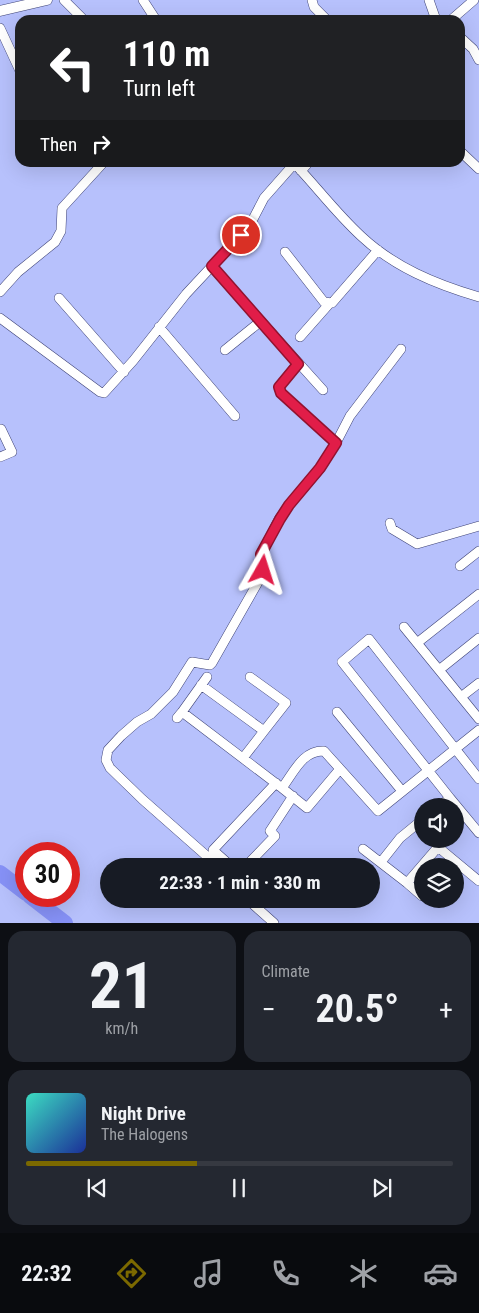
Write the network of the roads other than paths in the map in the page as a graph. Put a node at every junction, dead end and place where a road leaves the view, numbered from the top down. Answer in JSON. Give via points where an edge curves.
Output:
{"nodes":[{"id":1,"x":47,"y":0,"type":"edge"},
{"id":2,"x":64,"y":0,"type":"edge"},
{"id":3,"x":143,"y":0,"type":"edge"},
{"id":4,"x":312,"y":0,"type":"edge"},
{"id":5,"x":429,"y":0,"type":"edge"},
{"id":6,"x":474,"y":0,"type":"edge"},
{"id":7,"x":0,"y":11,"type":"edge"},
{"id":8,"x":79,"y":15,"type":"edge"},
{"id":9,"x":153,"y":15,"type":"edge"},
{"id":10,"x":322,"y":15,"type":"edge"},
{"id":11,"x":434,"y":15,"type":"edge"},
{"id":12,"x":457,"y":15,"type":"edge"},
{"id":13,"x":0,"y":28,"type":"edge"},
{"id":14,"x":465,"y":42,"type":"edge"},
{"id":15,"x":15,"y":60,"type":"edge"},
{"id":16,"x":479,"y":60,"type":"edge"},
{"id":17,"x":465,"y":156,"type":"edge"},
{"id":18,"x":99,"y":167,"type":"edge"},
{"id":19,"x":295,"y":167,"type":"edge"},
{"id":20,"x":297,"y":167,"type":"edge"},
{"id":21,"x":479,"y":169,"type":"edge"},
{"id":22,"x":378,"y":250,"type":"junction"},
{"id":23,"x":285,"y":252,"type":"dead end"},
{"id":24,"x":212,"y":266,"type":"junction"},
{"id":25,"x":0,"y":292,"type":"edge"},
{"id":26,"x":479,"y":297,"type":"edge"},
{"id":27,"x":59,"y":298,"type":"dead end"},
{"id":28,"x":330,"y":303,"type":"junction"},
{"id":29,"x":0,"y":318,"type":"edge"},
{"id":30,"x":261,"y":321,"type":"junction"},
{"id":31,"x":159,"y":327,"type":"junction"},
{"id":32,"x":300,"y":337,"type":"dead end"},
{"id":33,"x":401,"y":349,"type":"dead end"},
{"id":34,"x":225,"y":350,"type":"dead end"},
{"id":35,"x":298,"y":364,"type":"junction"},
{"id":36,"x":124,"y":372,"type":"junction"},
{"id":37,"x":323,"y":390,"type":"dead end"},
{"id":38,"x":234,"y":416,"type":"dead end"},
{"id":39,"x":1,"y":429,"type":"dead end"},
{"id":40,"x":336,"y":443,"type":"junction"},
{"id":41,"x":0,"y":457,"type":"edge"},
{"id":42,"x":390,"y":523,"type":"dead end"},
{"id":43,"x":479,"y":526,"type":"edge"},
{"id":44,"x":479,"y":551,"type":"edge"},
{"id":45,"x":460,"y":566,"type":"dead end"},
{"id":46,"x":479,"y":594,"type":"edge"},
{"id":47,"x":404,"y":627,"type":"dead end"},
{"id":48,"x":479,"y":638,"type":"edge"},
{"id":49,"x":417,"y":643,"type":"junction"},
{"id":50,"x":440,"y":670,"type":"junction"},
{"id":51,"x":206,"y":677,"type":"dead end"},
{"id":52,"x":250,"y":677,"type":"dead end"},
{"id":53,"x":479,"y":683,"type":"edge"},
{"id":54,"x":201,"y":685,"type":"junction"},
{"id":55,"x":461,"y":697,"type":"junction"},
{"id":56,"x":337,"y":712,"type":"dead end"},
{"id":57,"x":479,"y":719,"type":"edge"},
{"id":58,"x":479,"y":730,"type":"edge"},
{"id":59,"x":264,"y":731,"type":"junction"},
{"id":60,"x":455,"y":750,"type":"junction"},
{"id":61,"x":243,"y":758,"type":"junction"},
{"id":62,"x":340,"y":769,"type":"junction"},
{"id":63,"x":428,"y":770,"type":"junction"},
{"id":64,"x":479,"y":779,"type":"edge"},
{"id":65,"x":279,"y":785,"type":"junction"},
{"id":66,"x":402,"y":791,"type":"junction"},
{"id":67,"x":293,"y":796,"type":"junction"},
{"id":68,"x":450,"y":798,"type":"edge"},
{"id":69,"x":464,"y":815,"type":"edge"},
{"id":70,"x":414,"y":827,"type":"edge"},
{"id":71,"x":479,"y":833,"type":"edge"},
{"id":72,"x":363,"y":849,"type":"dead end"},
{"id":73,"x":209,"y":858,"type":"edge"},
{"id":74,"x":222,"y":858,"type":"edge"},
{"id":75,"x":254,"y":858,"type":"edge"},
{"id":76,"x":375,"y":858,"type":"edge"},
{"id":77,"x":380,"y":862,"type":"joint"},
{"id":78,"x":479,"y":881,"type":"edge"},
{"id":79,"x":407,"y":883,"type":"junction"},
{"id":80,"x":414,"y":889,"type":"edge"},
{"id":81,"x":257,"y":908,"type":"edge"},
{"id":82,"x":274,"y":923,"type":"edge"}],
"edges":[{"from":1,"to":7,"type":"main road"},
{"from":2,"to":8,"type":"street"},
{"from":3,"to":9,"type":"street"},
{"from":4,"to":10,"type":"street"},
{"from":5,"to":11,"type":"street"},
{"from":6,"to":12,"type":"street"},
{"from":13,"to":15,"type":"street"},
{"from":14,"to":16,"type":"street"},
{"from":17,"to":21,"type":"street"},
{"from":18,"to":25,"type":"street","via":[[62,208],[61,231],[55,242],[18,272]]},
{"from":19,"to":24,"type":"street","via":[[264,198],[251,222]]},
{"from":20,"to":22,"type":"street","via":[[344,219]]},
{"from":22,"to":26,"type":"street","via":[[414,274]]},
{"from":22,"to":28,"type":"street"},
{"from":23,"to":28,"type":"street","via":[[324,302]]},
{"from":24,"to":30,"type":"street"},
{"from":24,"to":31,"type":"street"},
{"from":27,"to":36,"type":"street"},
{"from":28,"to":32,"type":"street"},
{"from":29,"to":36,"type":"street","via":[[100,392],[108,390]]},
{"from":30,"to":34,"type":"street"},
{"from":30,"to":35,"type":"street"},
{"from":31,"to":36,"type":"street"},
{"from":31,"to":38,"type":"street"},
{"from":33,"to":40,"type":"street","via":[[350,416]]},
{"from":35,"to":37,"type":"street"},
{"from":35,"to":40,"type":"street","via":[[281,381],[281,393]]},
{"from":39,"to":41,"type":"street","via":[[12,452]]},
{"from":40,"to":73,"type":"street","via":[[289,505],[261,554],[262,576],[212,663],[192,662],[173,692],[108,750],[106,760],[110,768]]},
{"from":42,"to":43,"type":"street","via":[[392,529],[417,544]]},
{"from":44,"to":45,"type":"street"},
{"from":46,"to":49,"type":"street"},
{"from":47,"to":49,"type":"street"},
{"from":48,"to":50,"type":"street"},
{"from":49,"to":50,"type":"street"},
{"from":50,"to":55,"type":"street"},
{"from":51,"to":54,"type":"street"},
{"from":52,"to":59,"type":"street","via":[[286,702]]},
{"from":53,"to":55,"type":"street"},
{"from":54,"to":59,"type":"street"},
{"from":54,"to":61,"type":"street","via":[[179,715]]},
{"from":55,"to":57,"type":"street"},
{"from":56,"to":66,"type":"street"},
{"from":58,"to":60,"type":"street"},
{"from":59,"to":61,"type":"street"},
{"from":60,"to":63,"type":"street"},
{"from":60,"to":63,"type":"street","via":[[369,639],[342,662]]},
{"from":60,"to":64,"type":"street"},
{"from":61,"to":65,"type":"street"},
{"from":62,"to":65,"type":"street","via":[[324,751],[314,750]]},
{"from":62,"to":66,"type":"street","via":[[378,811]]},
{"from":62,"to":67,"type":"street","via":[[307,808]]},
{"from":63,"to":66,"type":"street"},
{"from":63,"to":68,"type":"street"},
{"from":65,"to":67,"type":"street"},
{"from":65,"to":74,"type":"street","via":[[213,850]]},
{"from":67,"to":75,"type":"street","via":[[273,824],[270,831],[275,836]]},
{"from":69,"to":71,"type":"street"},
{"from":70,"to":77,"type":"street"},
{"from":72,"to":76,"type":"street"},
{"from":77,"to":79,"type":"street"},
{"from":78,"to":79,"type":"street","via":[[438,847]]},
{"from":79,"to":80,"type":"street"},
{"from":81,"to":82,"type":"street"}]}
